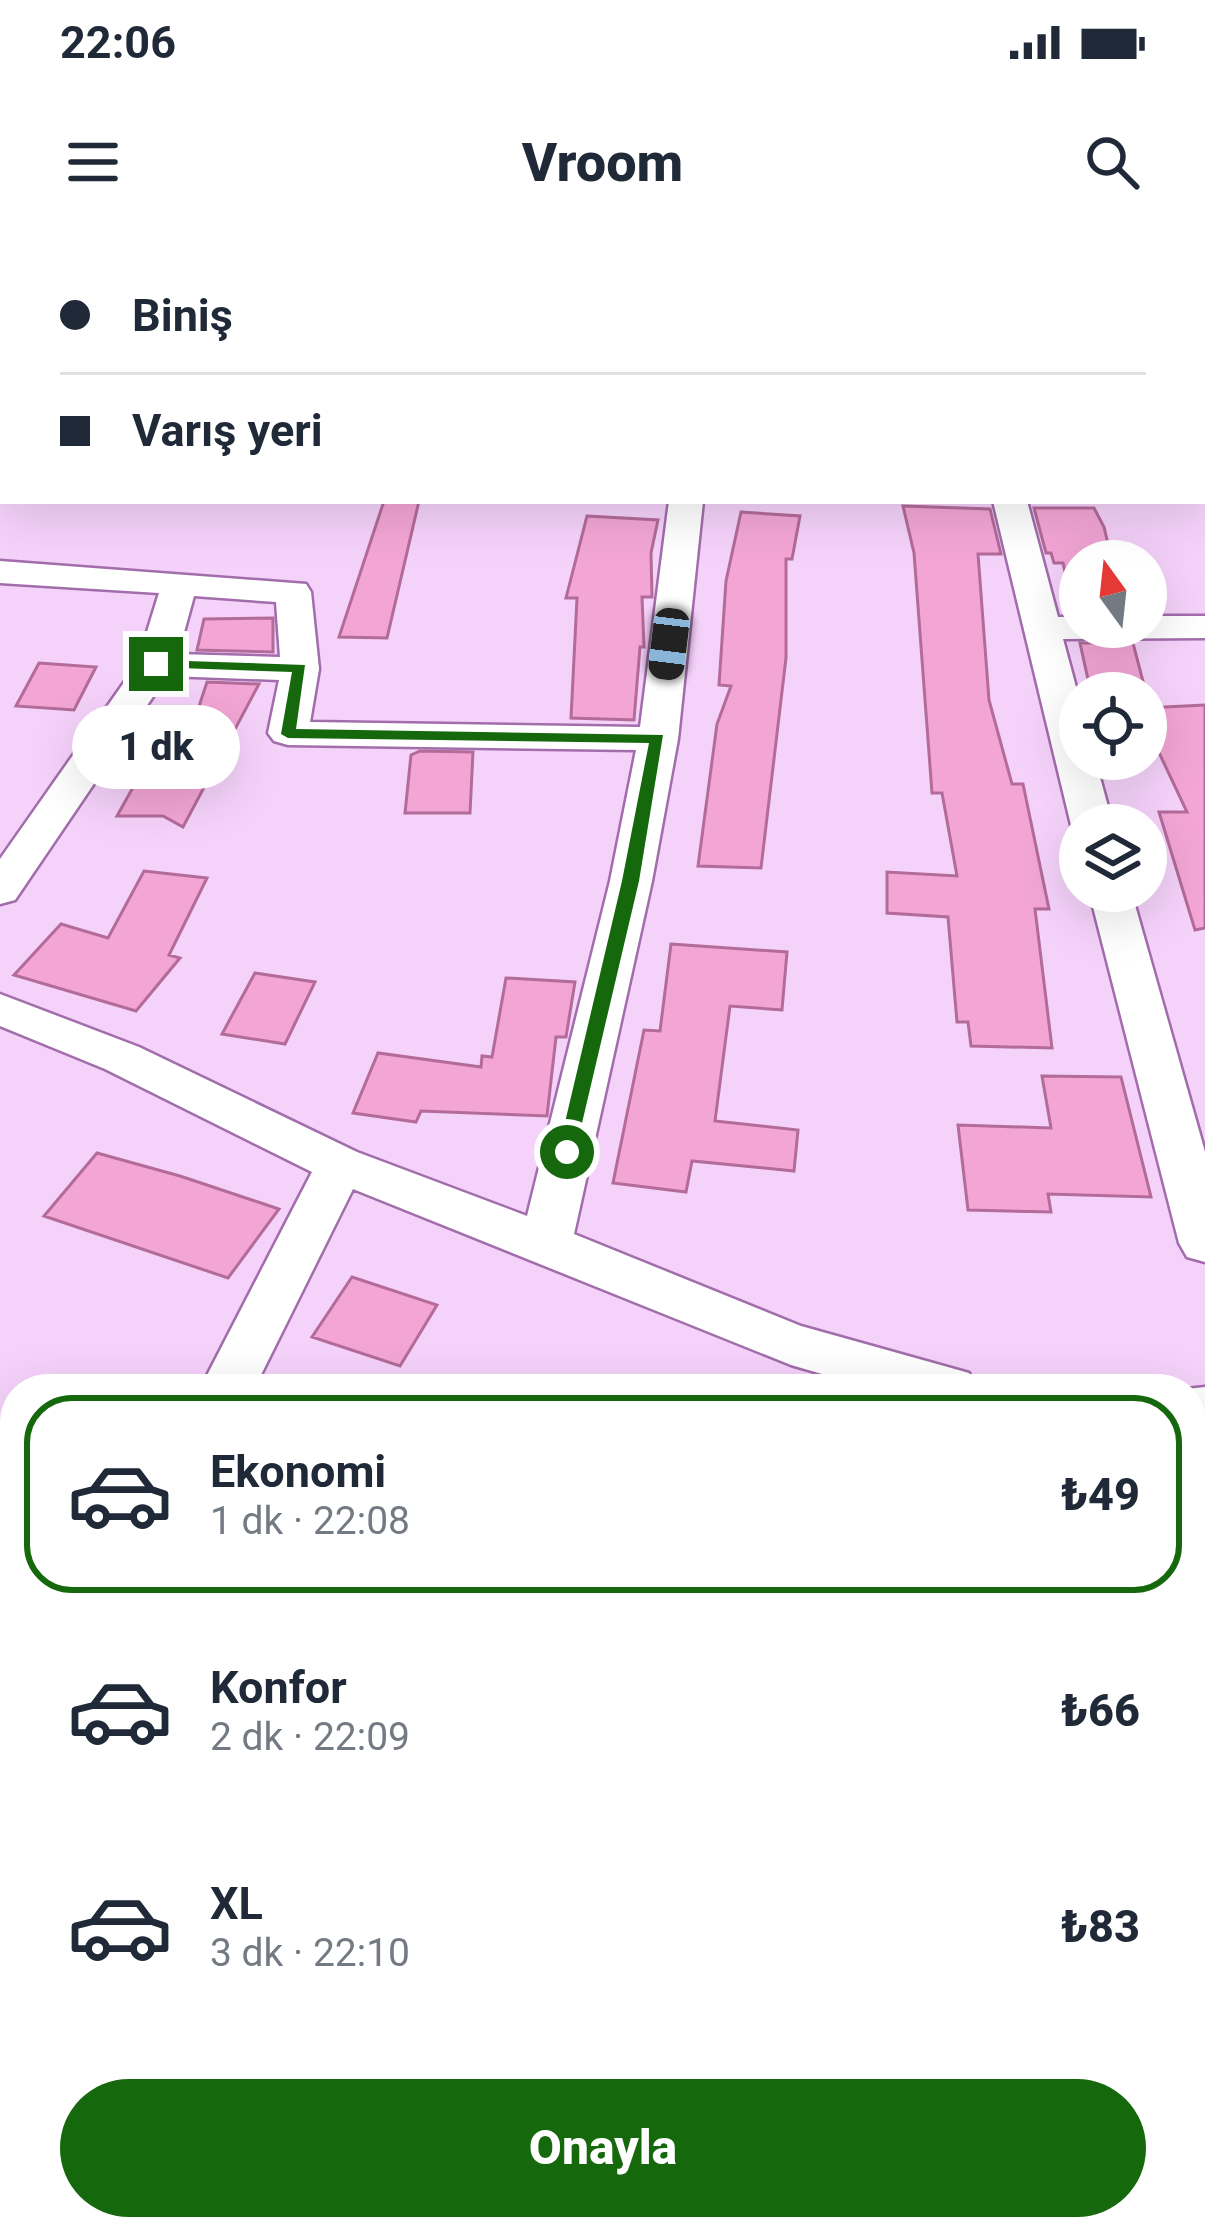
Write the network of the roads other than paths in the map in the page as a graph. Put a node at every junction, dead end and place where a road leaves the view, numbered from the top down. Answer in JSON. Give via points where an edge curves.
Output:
{"nodes":[{"id":1,"x":686,"y":504,"type":"edge"},
{"id":2,"x":1011,"y":504,"type":"edge"},
{"id":3,"x":0,"y":572,"type":"edge"},
{"id":4,"x":179,"y":585,"type":"junction"},
{"id":5,"x":1205,"y":626,"type":"edge"},
{"id":6,"x":1039,"y":628,"type":"junction"},
{"id":7,"x":156,"y":664,"type":"junction"},
{"id":8,"x":300,"y":668,"type":"junction"},
{"id":9,"x":658,"y":739,"type":"junction"},
{"id":10,"x":1086,"y":804,"type":"edge"},
{"id":11,"x":0,"y":890,"type":"edge"},
{"id":12,"x":1116,"y":912,"type":"edge"},
{"id":13,"x":0,"y":1009,"type":"edge"},
{"id":14,"x":340,"y":1165,"type":"junction"},
{"id":15,"x":546,"y":1243,"type":"junction"},
{"id":16,"x":1205,"y":1243,"type":"edge"},
{"id":17,"x":235,"y":1374,"type":"edge"},
{"id":18,"x":898,"y":1374,"type":"edge"}],
"edges":[{"from":1,"to":9,"type":"street"},
{"from":2,"to":6,"type":"street"},
{"from":3,"to":4,"type":"street"},
{"from":4,"to":7,"type":"street"},
{"from":4,"to":8,"type":"street","via":[[293,592]]},
{"from":5,"to":6,"type":"street"},
{"from":6,"to":10,"type":"street"},
{"from":7,"to":8,"type":"street"},
{"from":7,"to":11,"type":"street"},
{"from":8,"to":9,"type":"street","via":[[288,734]]},
{"from":9,"to":15,"type":"street"},
{"from":12,"to":16,"type":"street"},
{"from":13,"to":14,"type":"street","via":[[122,1058]]},
{"from":14,"to":15,"type":"street"},
{"from":14,"to":17,"type":"street"},
{"from":15,"to":18,"type":"street","via":[[791,1343]]}]}
